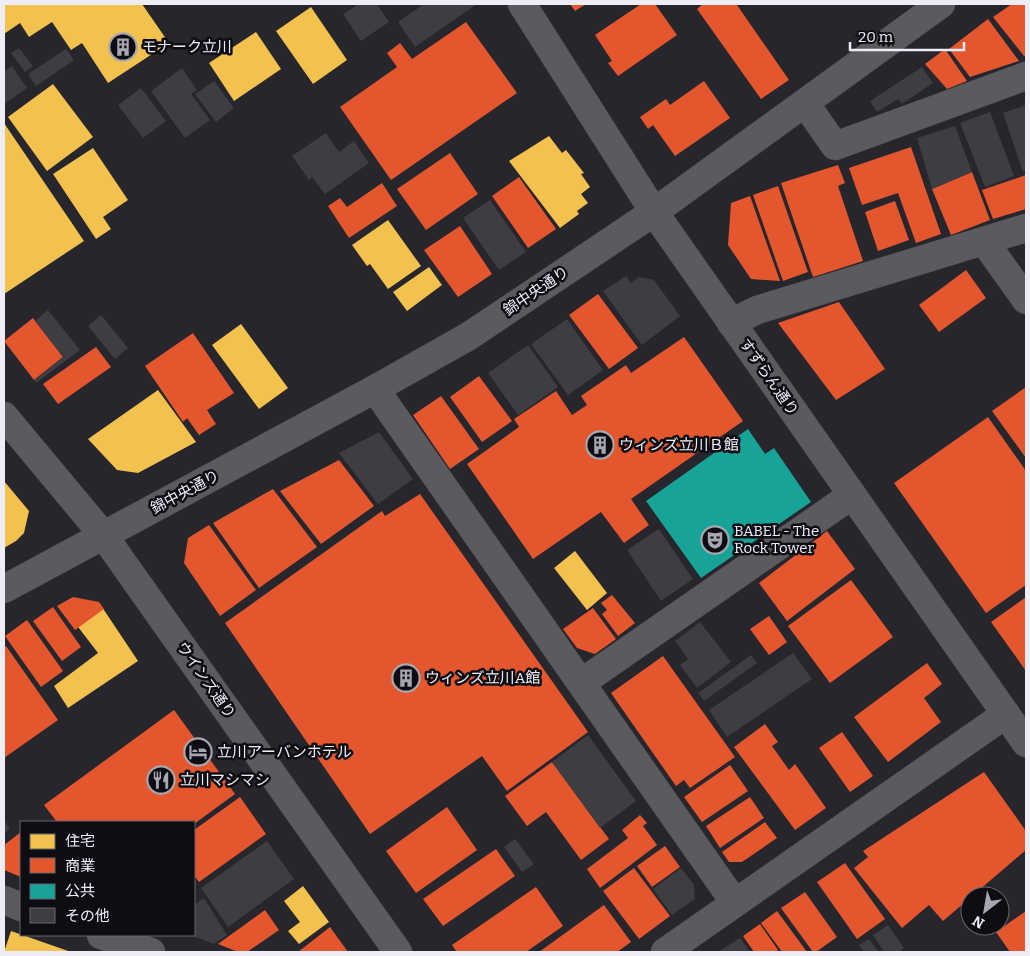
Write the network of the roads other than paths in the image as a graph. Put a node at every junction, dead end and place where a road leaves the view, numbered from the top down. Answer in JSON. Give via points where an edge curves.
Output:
{"nodes":[{"id":1,"x":522,"y":4,"type":"edge"},
{"id":2,"x":941,"y":4,"type":"edge"},
{"id":3,"x":1026,"y":76,"type":"edge"},
{"id":4,"x":805,"y":103,"type":"junction"},
{"id":5,"x":654,"y":212,"type":"junction"},
{"id":6,"x":1026,"y":228,"type":"edge"},
{"id":7,"x":984,"y":241,"type":"junction"},
{"id":8,"x":1026,"y":300,"type":"edge"},
{"id":9,"x":731,"y":323,"type":"junction"},
{"id":10,"x":375,"y":389,"type":"junction"},
{"id":11,"x":4,"y":416,"type":"edge"},
{"id":12,"x":852,"y":495,"type":"junction"},
{"id":13,"x":104,"y":536,"type":"junction"},
{"id":14,"x":4,"y":588,"type":"edge"},
{"id":15,"x":581,"y":683,"type":"junction"},
{"id":16,"x":1006,"y":714,"type":"junction"},
{"id":17,"x":1026,"y":743,"type":"edge"},
{"id":18,"x":4,"y":900,"type":"edge"},
{"id":19,"x":735,"y":903,"type":"junction"},
{"id":20,"x":20,"y":907,"type":"edge"},
{"id":21,"x":104,"y":936,"type":"edge"},
{"id":22,"x":151,"y":952,"type":"edge"},
{"id":23,"x":398,"y":952,"type":"edge"},
{"id":24,"x":665,"y":952,"type":"edge"}],
"edges":[{"from":1,"to":5,"type":"street","name":"すずらん通り"},
{"from":2,"to":4,"type":"street","name":"錦中央通り"},
{"from":3,"to":4,"type":"street","via":[[835,146]]},
{"from":4,"to":5,"type":"street","name":"錦中央通り"},
{"from":5,"to":9,"type":"street","name":"すずらん通り"},
{"from":5,"to":10,"type":"street","name":"錦中央通り","via":[[469,336]]},
{"from":6,"to":7,"type":"street"},
{"from":7,"to":8,"type":"street"},
{"from":7,"to":9,"type":"street","via":[[757,310]]},
{"from":9,"to":12,"type":"street","name":"すずらん通り"},
{"from":10,"to":13,"type":"street","name":"錦中央通り"},
{"from":10,"to":15,"type":"street"},
{"from":11,"to":13,"type":"street","name":"ウインズ通り"},
{"from":12,"to":15,"type":"street"},
{"from":12,"to":16,"type":"street","name":"すずらん通り"},
{"from":13,"to":14,"type":"street","name":"錦中央通り"},
{"from":13,"to":23,"type":"street","name":"ウインズ通り"},
{"from":15,"to":19,"type":"street"},
{"from":16,"to":17,"type":"street","name":"すずらん通り"},
{"from":16,"to":19,"type":"street"},
{"from":18,"to":20,"type":"street"},
{"from":19,"to":24,"type":"street"},
{"from":21,"to":22,"type":"street"}]}
